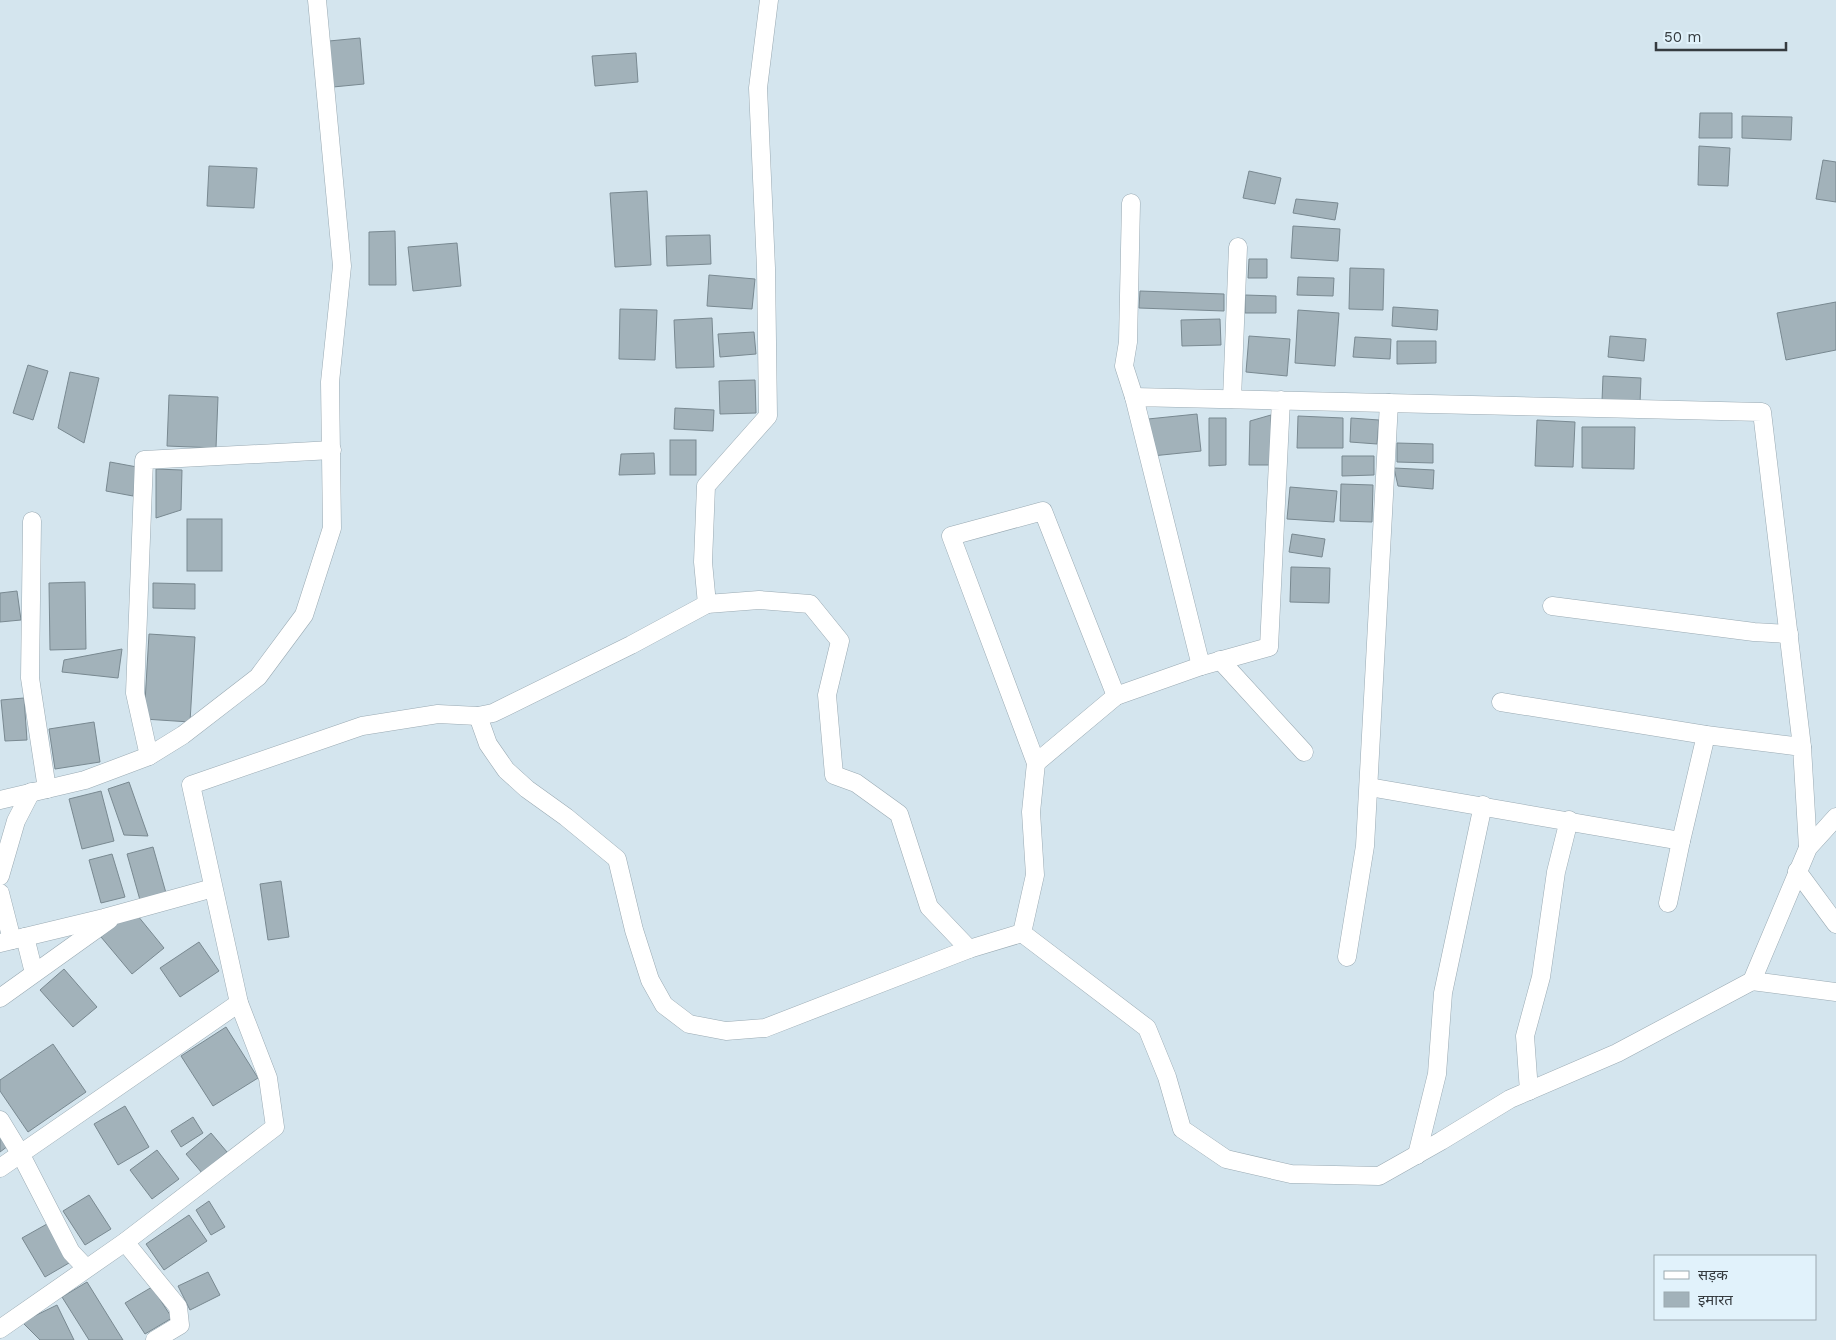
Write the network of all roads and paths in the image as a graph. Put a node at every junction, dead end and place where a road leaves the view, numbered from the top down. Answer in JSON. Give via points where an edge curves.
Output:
{"nodes":[{"id":1,"x":317,"y":0,"type":"edge"},
{"id":2,"x":769,"y":0,"type":"edge"},
{"id":3,"x":1131,"y":203,"type":"dead end"},
{"id":4,"x":1238,"y":247,"type":"dead end"},
{"id":5,"x":1134,"y":397,"type":"junction"},
{"id":6,"x":1232,"y":399,"type":"junction"},
{"id":7,"x":1281,"y":400,"type":"junction"},
{"id":8,"x":1389,"y":403,"type":"junction"},
{"id":9,"x":332,"y":450,"type":"junction"},
{"id":10,"x":32,"y":521,"type":"dead end"},
{"id":11,"x":707,"y":604,"type":"junction"},
{"id":12,"x":1552,"y":606,"type":"dead end"},
{"id":13,"x":1789,"y":634,"type":"junction"},
{"id":14,"x":1220,"y":660,"type":"junction"},
{"id":15,"x":1201,"y":666,"type":"junction"},
{"id":16,"x":1116,"y":696,"type":"junction"},
{"id":17,"x":1502,"y":702,"type":"dead end"},
{"id":18,"x":478,"y":716,"type":"junction"},
{"id":19,"x":1706,"y":735,"type":"junction"},
{"id":20,"x":1802,"y":747,"type":"junction"},
{"id":21,"x":1304,"y":752,"type":"dead end"},
{"id":22,"x":149,"y":756,"type":"junction"},
{"id":23,"x":1036,"y":763,"type":"junction"},
{"id":24,"x":1369,"y":787,"type":"junction"},
{"id":25,"x":39,"y":791,"type":"junction"},
{"id":26,"x":0,"y":800,"type":"edge"},
{"id":27,"x":1484,"y":805,"type":"junction"},
{"id":28,"x":1836,"y":817,"type":"edge"},
{"id":29,"x":1569,"y":820,"type":"junction"},
{"id":30,"x":1681,"y":841,"type":"junction"},
{"id":31,"x":1808,"y":848,"type":"junction"},
{"id":32,"x":1797,"y":872,"type":"junction"},
{"id":33,"x":0,"y":876,"type":"edge"},
{"id":34,"x":213,"y":888,"type":"junction"},
{"id":35,"x":0,"y":893,"type":"edge"},
{"id":36,"x":1668,"y":903,"type":"dead end"},
{"id":37,"x":117,"y":914,"type":"junction"},
{"id":38,"x":1836,"y":922,"type":"edge"},
{"id":39,"x":1022,"y":933,"type":"junction"},
{"id":40,"x":12,"y":940,"type":"edge"},
{"id":41,"x":969,"y":949,"type":"junction"},
{"id":42,"x":1347,"y":957,"type":"dead end"},
{"id":43,"x":34,"y":974,"type":"junction"},
{"id":44,"x":1752,"y":981,"type":"junction"},
{"id":45,"x":1836,"y":992,"type":"edge"},
{"id":46,"x":0,"y":998,"type":"edge"},
{"id":47,"x":239,"y":1002,"type":"junction"},
{"id":48,"x":1529,"y":1091,"type":"junction"},
{"id":49,"x":0,"y":1120,"type":"edge"},
{"id":50,"x":20,"y":1153,"type":"junction"},
{"id":51,"x":1417,"y":1155,"type":"junction"},
{"id":52,"x":0,"y":1168,"type":"edge"},
{"id":53,"x":125,"y":1242,"type":"junction"},
{"id":54,"x":86,"y":1268,"type":"junction"},
{"id":55,"x":0,"y":1329,"type":"edge"},
{"id":56,"x":155,"y":1340,"type":"edge"}],
"edges":[{"from":1,"to":9,"type":"street","via":[[342,266],[330,382]]},
{"from":2,"to":11,"type":"street","via":[[758,88],[766,268],[768,416],[706,486],[703,562]]},
{"from":3,"to":5,"type":"street","via":[[1128,342],[1124,366]]},
{"from":4,"to":6,"type":"street"},
{"from":5,"to":6,"type":"street"},
{"from":5,"to":15,"type":"street"},
{"from":6,"to":7,"type":"street"},
{"from":7,"to":8,"type":"street"},
{"from":7,"to":14,"type":"street","via":[[1269,647]]},
{"from":8,"to":13,"type":"street","via":[[1762,412]]},
{"from":8,"to":24,"type":"street"},
{"from":9,"to":22,"type":"street","via":[[332,528],[304,615],[258,677],[183,735]]},
{"from":9,"to":22,"type":"street","via":[[144,460],[135,694]]},
{"from":10,"to":25,"type":"street","via":[[30,678]]},
{"from":11,"to":18,"type":"street","via":[[493,713]]},
{"from":11,"to":41,"type":"street","via":[[759,600],[810,604],[840,641],[827,695],[834,776],[856,782],[899,814],[929,908]]},
{"from":12,"to":13,"type":"street"},
{"from":13,"to":20,"type":"street"},
{"from":14,"to":15,"type":"street"},
{"from":14,"to":21,"type":"street"},
{"from":15,"to":16,"type":"street"},
{"from":16,"to":23,"type":"street"},
{"from":16,"to":23,"type":"street","via":[[1043,511],[951,536]]},
{"from":17,"to":19,"type":"street"},
{"from":18,"to":34,"type":"street","via":[[438,714],[362,726],[191,785]]},
{"from":18,"to":41,"type":"street","via":[[488,744],[506,770],[617,859],[650,980],[664,1004],[689,1024],[726,1031],[765,1028]]},
{"from":19,"to":20,"type":"street"},
{"from":19,"to":30,"type":"street"},
{"from":20,"to":31,"type":"street"},
{"from":22,"to":25,"type":"street","via":[[85,780]]},
{"from":23,"to":39,"type":"street","via":[[1031,812],[1035,875]]},
{"from":24,"to":27,"type":"street"},
{"from":24,"to":42,"type":"street","via":[[1365,846]]},
{"from":25,"to":26,"type":"street"},
{"from":25,"to":33,"type":"street","via":[[16,821]]},
{"from":27,"to":29,"type":"street"},
{"from":27,"to":51,"type":"street","via":[[1443,994],[1437,1074]]},
{"from":28,"to":31,"type":"street"},
{"from":29,"to":30,"type":"street"},
{"from":29,"to":48,"type":"street","via":[[1556,872],[1541,977],[1525,1036]]},
{"from":30,"to":36,"type":"street"},
{"from":31,"to":32,"type":"street"},
{"from":32,"to":38,"type":"street"},
{"from":32,"to":44,"type":"street"},
{"from":34,"to":37,"type":"street"},
{"from":34,"to":47,"type":"street"},
{"from":35,"to":40,"type":"street"},
{"from":37,"to":40,"type":"street"},
{"from":37,"to":43,"type":"street"},
{"from":39,"to":41,"type":"street"},
{"from":39,"to":51,"type":"street","via":[[1148,1028],[1182,1129],[1226,1159],[1291,1174],[1379,1176]]},
{"from":40,"to":43,"type":"street"},
{"from":43,"to":46,"type":"street"},
{"from":44,"to":45,"type":"street"},
{"from":44,"to":48,"type":"street","via":[[1616,1053]]},
{"from":47,"to":50,"type":"street"},
{"from":47,"to":53,"type":"street","via":[[268,1078],[275,1127]]},
{"from":48,"to":51,"type":"street"},
{"from":49,"to":50,"type":"street"},
{"from":50,"to":52,"type":"street"},
{"from":50,"to":54,"type":"street","via":[[71,1252]]},
{"from":53,"to":54,"type":"street"},
{"from":53,"to":56,"type":"street","via":[[178,1307],[180,1325]]},
{"from":54,"to":55,"type":"street"}]}
